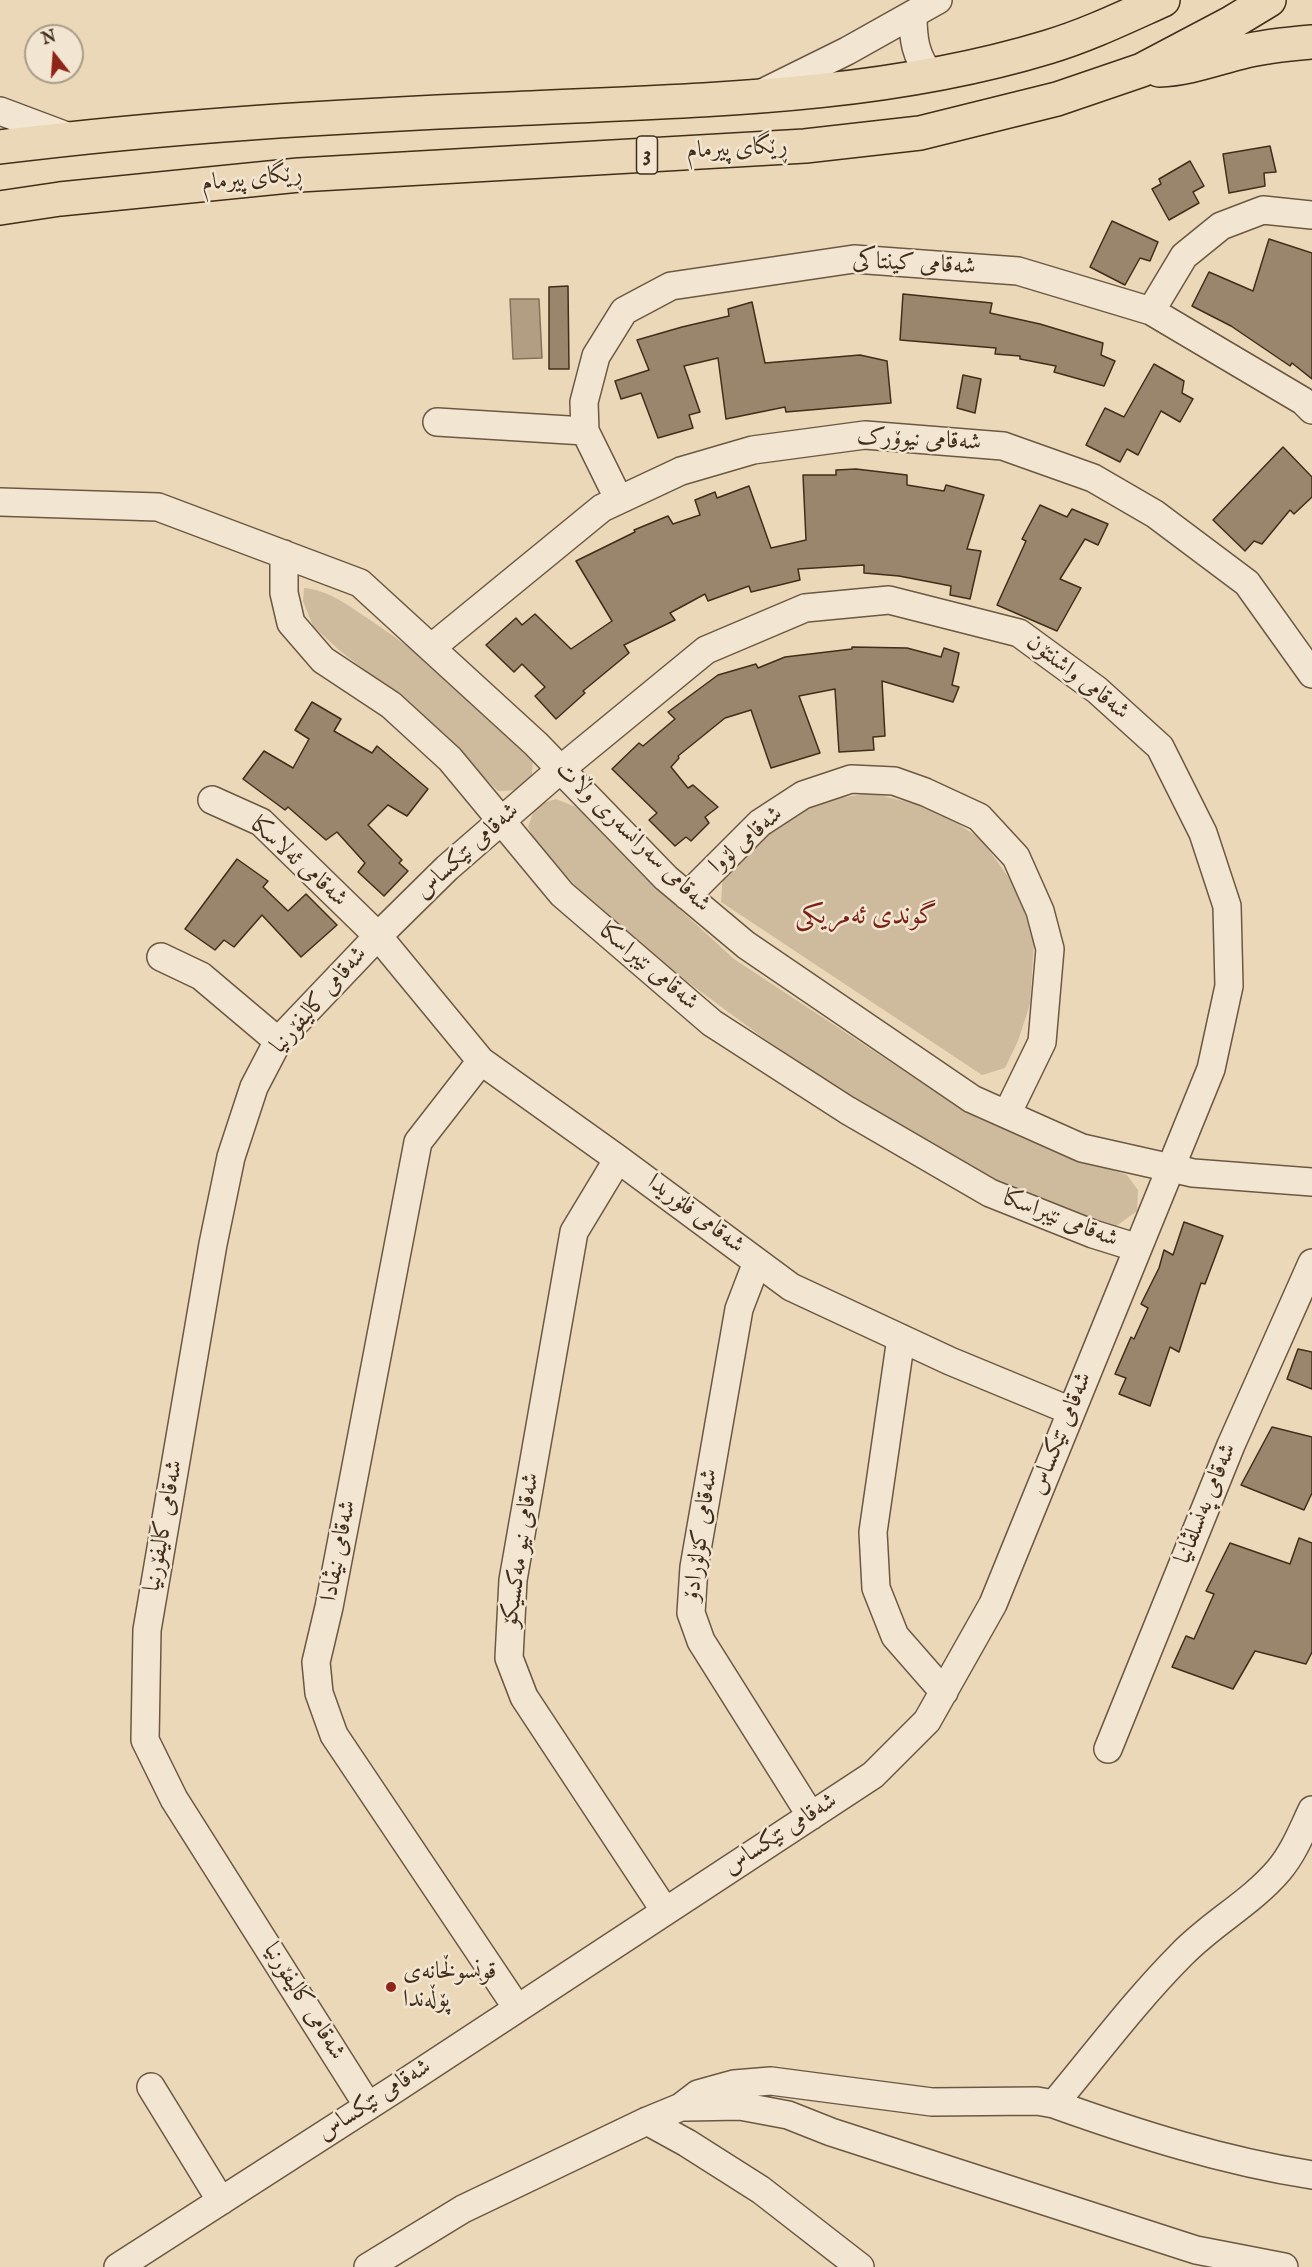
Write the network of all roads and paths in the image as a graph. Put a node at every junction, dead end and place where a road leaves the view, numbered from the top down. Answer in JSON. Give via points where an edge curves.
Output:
{"nodes":[{"id":1,"x":938,"y":0,"type":"edge"},
{"id":2,"x":1163,"y":0,"type":"edge"},
{"id":3,"x":1269,"y":0,"type":"edge"},
{"id":4,"x":913,"y":15,"type":"junction"},
{"id":5,"x":1312,"y":42,"type":"edge"},
{"id":6,"x":1142,"y":70,"type":"junction"},
{"id":7,"x":931,"y":75,"type":"junction"},
{"id":8,"x":755,"y":96,"type":"junction"},
{"id":9,"x":0,"y":111,"type":"edge"},
{"id":10,"x":72,"y":138,"type":"junction"},
{"id":11,"x":0,"y":147,"type":"edge"},
{"id":12,"x":0,"y":208,"type":"edge"},
{"id":13,"x":1312,"y":215,"type":"edge"},
{"id":14,"x":1151,"y":311,"type":"junction"},
{"id":15,"x":1312,"y":410,"type":"edge"},
{"id":16,"x":437,"y":422,"type":"dead end"},
{"id":17,"x":585,"y":431,"type":"junction"},
{"id":18,"x":619,"y":500,"type":"junction"},
{"id":19,"x":0,"y":502,"type":"edge"},
{"id":20,"x":284,"y":554,"type":"junction"},
{"id":21,"x":431,"y":648,"type":"junction"},
{"id":22,"x":1312,"y":674,"type":"edge"},
{"id":23,"x":561,"y":770,"type":"junction"},
{"id":24,"x":212,"y":800,"type":"dead end"},
{"id":25,"x":501,"y":820,"type":"junction"},
{"id":26,"x":687,"y":896,"type":"junction"},
{"id":27,"x":378,"y":936,"type":"junction"},
{"id":28,"x":161,"y":957,"type":"dead end"},
{"id":29,"x":278,"y":1041,"type":"junction"},
{"id":30,"x":481,"y":1061,"type":"junction"},
{"id":31,"x":1007,"y":1114,"type":"junction"},
{"id":32,"x":618,"y":1159,"type":"junction"},
{"id":33,"x":1172,"y":1168,"type":"junction"},
{"id":34,"x":1312,"y":1182,"type":"edge"},
{"id":35,"x":1138,"y":1248,"type":"junction"},
{"id":36,"x":758,"y":1262,"type":"junction"},
{"id":37,"x":1312,"y":1263,"type":"edge"},
{"id":38,"x":901,"y":1338,"type":"junction"},
{"id":39,"x":1071,"y":1411,"type":"junction"},
{"id":40,"x":944,"y":1692,"type":"junction"},
{"id":41,"x":1108,"y":1749,"type":"dead end"},
{"id":42,"x":1312,"y":1810,"type":"edge"},
{"id":43,"x":811,"y":1816,"type":"junction"},
{"id":44,"x":665,"y":1911,"type":"junction"},
{"id":45,"x":517,"y":2008,"type":"junction"},
{"id":46,"x":151,"y":2087,"type":"dead end"},
{"id":47,"x":1054,"y":2104,"type":"junction"},
{"id":48,"x":368,"y":2106,"type":"junction"},
{"id":49,"x":681,"y":2107,"type":"junction"},
{"id":50,"x":647,"y":2121,"type":"junction"},
{"id":51,"x":1312,"y":2175,"type":"edge"},
{"id":52,"x":221,"y":2200,"type":"junction"},
{"id":53,"x":118,"y":2267,"type":"edge"},
{"id":54,"x":368,"y":2267,"type":"edge"},
{"id":55,"x":860,"y":2267,"type":"edge"},
{"id":56,"x":1284,"y":2267,"type":"edge"}],
"edges":[{"from":1,"to":4,"type":"street"},
{"from":2,"to":7,"type":"highway","number":"3","via":[[1049,47]]},
{"from":3,"to":6,"type":"highway","name":"ڕێگای پیرمام","number":"3"},
{"from":4,"to":7,"type":"street","via":[[914,41]]},
{"from":4,"to":8,"type":"street"},
{"from":5,"to":6,"type":"highway","via":[[1242,52],[1203,64]]},
{"from":6,"to":12,"type":"highway","name":"ڕێگای پیرمام","number":"3","via":[[990,117],[863,141],[299,175]]},
{"from":7,"to":8,"type":"highway","number":"3"},
{"from":8,"to":10,"type":"highway","number":"3","via":[[331,117]]},
{"from":9,"to":10,"type":"street"},
{"from":10,"to":11,"type":"highway","number":"3"},
{"from":13,"to":14,"type":"street","via":[[1263,210],[1221,226],[1184,256]]},
{"from":14,"to":15,"type":"street","name":"شەقامی کینتاکی"},
{"from":14,"to":17,"type":"street","name":"شەقامی کینتاکی","via":[[1018,271],[854,258],[671,286],[624,311],[596,356],[584,402]]},
{"from":16,"to":17,"type":"street"},
{"from":17,"to":18,"type":"street","name":"شەقامی کینتاکی"},
{"from":18,"to":21,"type":"street","name":"شەقامی نیوۆرک","via":[[602,508]]},
{"from":18,"to":22,"type":"street","name":"شەقامی نیوۆرک","via":[[681,471],[753,450],[865,435],[1003,446],[1093,478],[1155,514],[1248,583]]},
{"from":19,"to":20,"type":"street","name":"شەقامی سەرانسەری وڵات","via":[[158,507]]},
{"from":20,"to":21,"type":"street","name":"شەقامی سەرانسەری وڵات","via":[[360,583]]},
{"from":20,"to":25,"type":"street","name":"شەقامی نێبراسکا","via":[[284,593],[291,623],[322,660],[391,705],[450,759]]},
{"from":21,"to":23,"type":"street","name":"شەقامی سەرانسەری وڵات"},
{"from":23,"to":25,"type":"street","name":"شەقامی تێکساس"},
{"from":23,"to":26,"type":"street","name":"شەقامی سەرانسەری وڵات"},
{"from":23,"to":33,"type":"street","name":"شەقامی واشنتۆن","via":[[706,650],[805,608],[889,600],[1019,633],[1097,690],[1160,747],[1203,833],[1227,906],[1229,986],[1211,1070]]},
{"from":24,"to":27,"type":"street","name":"شەقامی ئەلاسکا","via":[[261,822]]},
{"from":25,"to":27,"type":"street","name":"شەقامی تێکساس"},
{"from":25,"to":35,"type":"street","name":"شەقامی نێبراسکا","via":[[561,894],[712,1023],[847,1110],[990,1193]]},
{"from":26,"to":31,"type":"street","name":"شەقامی سەرانسەری وڵات","via":[[746,945],[972,1099]]},
{"from":26,"to":31,"type":"street","name":"شەقامی لۆوا","via":[[760,823],[803,795],[851,779],[894,781],[980,817],[1016,857],[1040,911],[1050,949],[1042,1042]]},
{"from":27,"to":29,"type":"street","name":"شەقامی کالیفۆرنیا"},
{"from":27,"to":30,"type":"street","name":"شەقامی فلۆریدا"},
{"from":28,"to":29,"type":"street","via":[[201,976]]},
{"from":29,"to":48,"type":"street","name":"شەقامی کالیفۆرنیا","via":[[254,1087],[231,1157],[213,1244],[147,1630],[145,1740],[174,1799]]},
{"from":30,"to":32,"type":"street","name":"شەقامی فلۆریدا"},
{"from":30,"to":45,"type":"street","name":"شەقامی نیڤادا","via":[[418,1142],[316,1662],[319,1693],[334,1735]]},
{"from":31,"to":33,"type":"street","name":"شەقامی سەرانسەری وڵات","via":[[1082,1148]]},
{"from":32,"to":36,"type":"street","name":"شەقامی فلۆریدا"},
{"from":32,"to":44,"type":"street","name":"شەقامی نیو مەکسیکۆ","via":[[574,1232],[513,1580],[509,1658],[524,1697]]},
{"from":33,"to":34,"type":"street","name":"شەقامی سەرانسەری وڵات"},
{"from":33,"to":35,"type":"street","name":"شەقامی تێکساس"},
{"from":35,"to":39,"type":"street","name":"شەقامی تێکساس"},
{"from":36,"to":38,"type":"street","name":"شەقامی فلۆریدا","via":[[791,1287]]},
{"from":36,"to":43,"type":"street","name":"شەقامی کۆلۆرادۆ","via":[[739,1309],[694,1568],[691,1613],[701,1641]]},
{"from":37,"to":41,"type":"street","name":"شەقامی پەنسلڤانیا","via":[[1231,1445]]},
{"from":38,"to":39,"type":"street","name":"شەقامی فلۆریدا"},
{"from":38,"to":40,"type":"street","via":[[873,1532],[876,1588],[895,1636]]},
{"from":39,"to":40,"type":"street","name":"شەقامی تێکساس","via":[[993,1604]]},
{"from":40,"to":43,"type":"street","name":"شەقامی تێکساس","via":[[927,1721],[873,1775]]},
{"from":42,"to":47,"type":"street","via":[[1280,1869],[1251,1898],[1183,1952]]},
{"from":43,"to":44,"type":"street","name":"شەقامی تێکساس"},
{"from":44,"to":45,"type":"street","name":"شەقامی تێکساس"},
{"from":45,"to":48,"type":"street","name":"شەقامی تێکساس"},
{"from":46,"to":52,"type":"street"},
{"from":47,"to":49,"type":"street","via":[[932,2102],[771,2081],[716,2088],[698,2094]]},
{"from":47,"to":51,"type":"street","via":[[1190,2149]]},
{"from":48,"to":52,"type":"street","name":"شەقامی تێکساس"},
{"from":49,"to":50,"type":"street"},
{"from":49,"to":56,"type":"street","via":[[740,2106],[788,2115],[1196,2250]]},
{"from":50,"to":54,"type":"street","via":[[463,2209]]},
{"from":50,"to":55,"type":"street","via":[[761,2190]]},
{"from":52,"to":53,"type":"street","name":"شەقامی تێکساس"}]}
